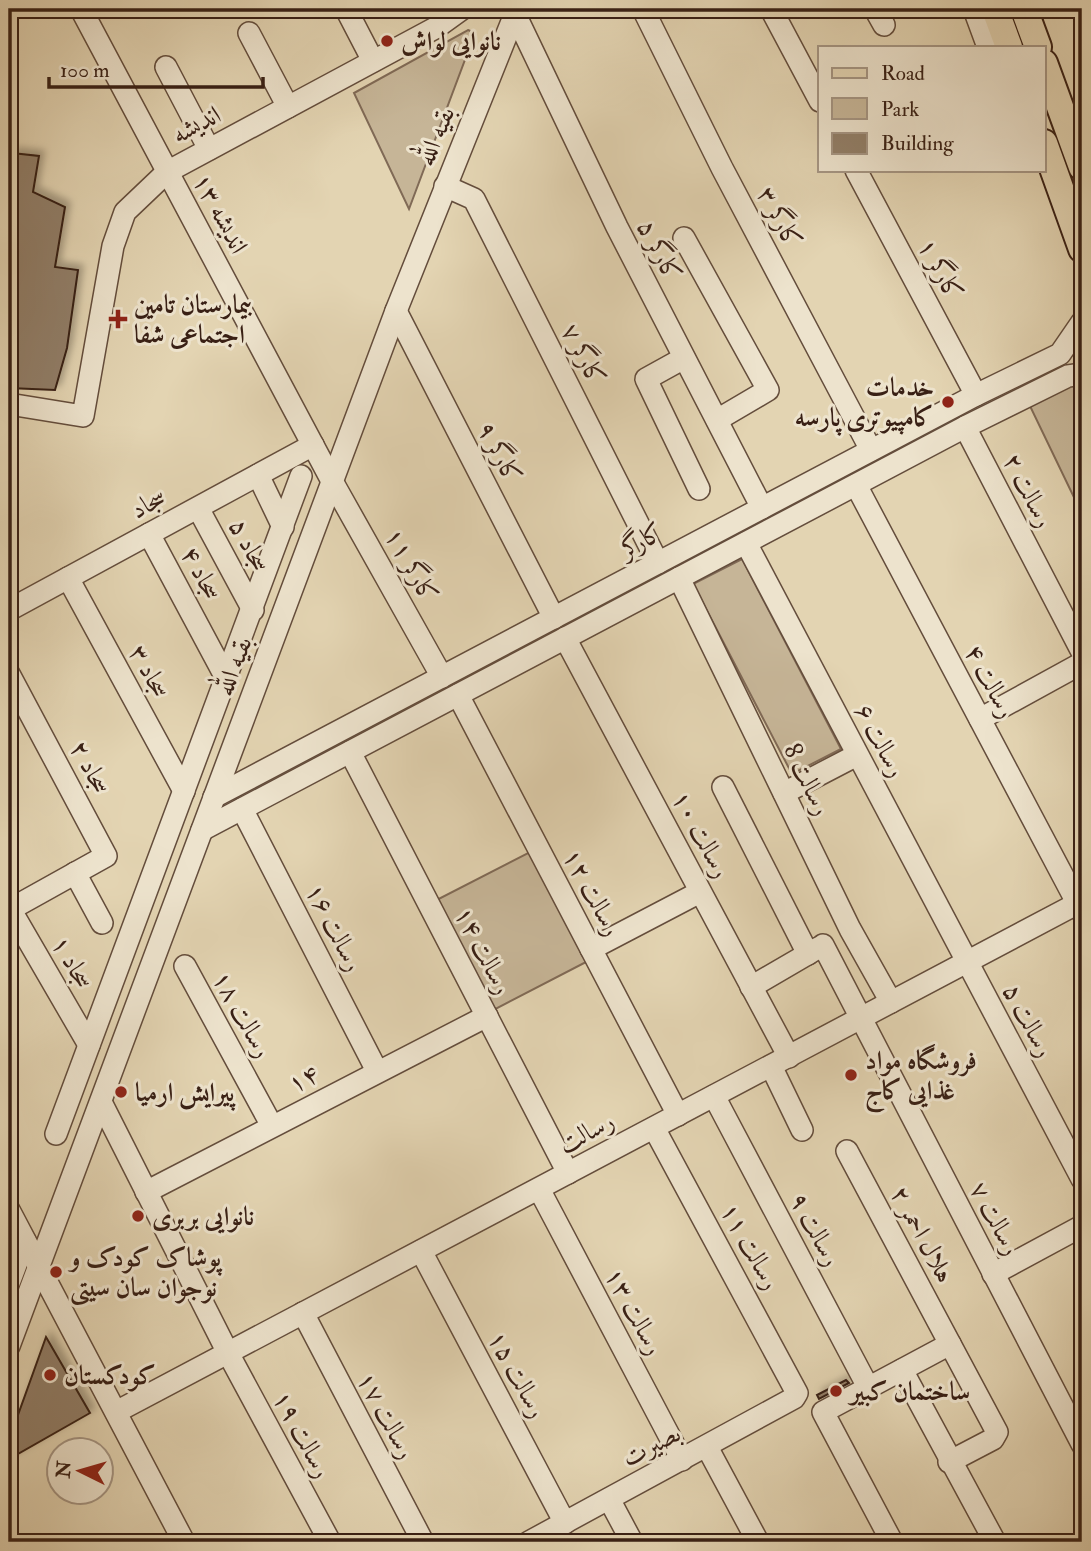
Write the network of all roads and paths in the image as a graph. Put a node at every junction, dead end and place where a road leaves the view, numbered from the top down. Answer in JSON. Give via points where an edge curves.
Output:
{"nodes":[{"id":1,"x":80,"y":9,"type":"edge"},
{"id":2,"x":346,"y":9,"type":"edge"},
{"id":3,"x":462,"y":9,"type":"edge"},
{"id":4,"x":643,"y":9,"type":"edge"},
{"id":5,"x":771,"y":9,"type":"edge"},
{"id":6,"x":974,"y":9,"type":"edge"},
{"id":7,"x":995,"y":9,"type":"edge"},
{"id":8,"x":1024,"y":9,"type":"edge"},
{"id":9,"x":516,"y":11,"type":"edge"},
{"id":10,"x":442,"y":18,"type":"edge"},
{"id":11,"x":248,"y":33,"type":"dead end"},
{"id":12,"x":988,"y":46,"type":"edge"},
{"id":13,"x":1009,"y":46,"type":"edge"},
{"id":14,"x":1038,"y":46,"type":"edge"},
{"id":15,"x":373,"y":61,"type":"junction"},
{"id":16,"x":166,"y":67,"type":"dead end"},
{"id":17,"x":1046,"y":69,"type":"edge"},
{"id":18,"x":818,"y":97,"type":"edge"},
{"id":19,"x":288,"y":107,"type":"junction"},
{"id":20,"x":209,"y":149,"type":"junction"},
{"id":21,"x":1046,"y":149,"type":"edge"},
{"id":22,"x":1082,"y":167,"type":"edge"},
{"id":23,"x":167,"y":172,"type":"junction"},
{"id":24,"x":857,"y":172,"type":"edge"},
{"id":25,"x":445,"y":186,"type":"junction"},
{"id":26,"x":684,"y":238,"type":"dead end"},
{"id":27,"x":1082,"y":249,"type":"edge"},
{"id":28,"x":397,"y":311,"type":"junction"},
{"id":29,"x":1082,"y":322,"type":"edge"},
{"id":30,"x":1060,"y":354,"type":"junction"},
{"id":31,"x":684,"y":358,"type":"junction"},
{"id":32,"x":1075,"y":375,"type":"edge"},
{"id":33,"x":976,"y":395,"type":"junction"},
{"id":34,"x":9,"y":404,"type":"edge"},
{"id":35,"x":717,"y":420,"type":"junction"},
{"id":36,"x":965,"y":427,"type":"junction"},
{"id":37,"x":313,"y":445,"type":"junction"},
{"id":38,"x":871,"y":450,"type":"junction"},
{"id":39,"x":258,"y":475,"type":"junction"},
{"id":40,"x":301,"y":477,"type":"dead end"},
{"id":41,"x":332,"y":481,"type":"junction"},
{"id":42,"x":806,"y":484,"type":"junction"},
{"id":43,"x":856,"y":485,"type":"junction"},
{"id":44,"x":699,"y":489,"type":"dead end"},
{"id":45,"x":817,"y":505,"type":"junction"},
{"id":46,"x":198,"y":508,"type":"junction"},
{"id":47,"x":762,"y":508,"type":"junction"},
{"id":48,"x":283,"y":527,"type":"junction"},
{"id":49,"x":149,"y":534,"type":"junction"},
{"id":50,"x":746,"y":543,"type":"junction"},
{"id":51,"x":658,"y":563,"type":"junction"},
{"id":52,"x":68,"y":578,"type":"junction"},
{"id":53,"x":679,"y":578,"type":"junction"},
{"id":54,"x":9,"y":610,"type":"edge"},
{"id":55,"x":253,"y":610,"type":"junction"},
{"id":56,"x":554,"y":618,"type":"junction"},
{"id":57,"x":565,"y":638,"type":"junction"},
{"id":58,"x":1082,"y":652,"type":"edge"},
{"id":59,"x":1082,"y":663,"type":"edge"},
{"id":60,"x":9,"y":674,"type":"edge"},
{"id":61,"x":225,"y":676,"type":"junction"},
{"id":62,"x":442,"y":677,"type":"junction"},
{"id":63,"x":458,"y":695,"type":"junction"},
{"id":64,"x":980,"y":719,"type":"junction"},
{"id":65,"x":351,"y":752,"type":"junction"},
{"id":66,"x":857,"y":755,"type":"junction"},
{"id":67,"x":723,"y":787,"type":"dead end"},
{"id":68,"x":184,"y":791,"type":"junction"},
{"id":69,"x":784,"y":793,"type":"junction"},
{"id":70,"x":214,"y":797,"type":"junction"},
{"id":71,"x":242,"y":809,"type":"junction"},
{"id":72,"x":202,"y":830,"type":"junction"},
{"id":73,"x":75,"y":873,"type":"junction"},
{"id":74,"x":701,"y":892,"type":"junction"},
{"id":75,"x":1081,"y":906,"type":"edge"},
{"id":76,"x":9,"y":909,"type":"edge"},
{"id":77,"x":102,"y":922,"type":"dead end"},
{"id":78,"x":850,"y":929,"type":"junction"},
{"id":79,"x":591,"y":949,"type":"junction"},
{"id":80,"x":815,"y":950,"type":"junction"},
{"id":81,"x":966,"y":963,"type":"junction"},
{"id":82,"x":186,"y":966,"type":"dead end"},
{"id":83,"x":751,"y":987,"type":"junction"},
{"id":84,"x":891,"y":1002,"type":"junction"},
{"id":85,"x":487,"y":1016,"type":"junction"},
{"id":86,"x":859,"y":1019,"type":"junction"},
{"id":87,"x":89,"y":1045,"type":"junction"},
{"id":88,"x":780,"y":1061,"type":"junction"},
{"id":89,"x":377,"y":1071,"type":"junction"},
{"id":90,"x":714,"y":1096,"type":"junction"},
{"id":91,"x":101,"y":1102,"type":"junction"},
{"id":92,"x":678,"y":1115,"type":"junction"},
{"id":93,"x":272,"y":1126,"type":"junction"},
{"id":94,"x":654,"y":1128,"type":"junction"},
{"id":95,"x":802,"y":1130,"type":"dead end"},
{"id":96,"x":56,"y":1134,"type":"dead end"},
{"id":97,"x":847,"y":1151,"type":"dead end"},
{"id":98,"x":568,"y":1173,"type":"junction"},
{"id":99,"x":1082,"y":1179,"type":"edge"},
{"id":100,"x":539,"y":1189,"type":"junction"},
{"id":101,"x":146,"y":1192,"type":"junction"},
{"id":102,"x":9,"y":1210,"type":"edge"},
{"id":103,"x":1082,"y":1226,"type":"edge"},
{"id":104,"x":25,"y":1241,"type":"junction"},
{"id":105,"x":421,"y":1251,"type":"junction"},
{"id":106,"x":38,"y":1266,"type":"junction"},
{"id":107,"x":993,"y":1274,"type":"junction"},
{"id":108,"x":9,"y":1283,"type":"edge"},
{"id":109,"x":303,"y":1313,"type":"junction"},
{"id":110,"x":950,"y":1344,"type":"junction"},
{"id":111,"x":9,"y":1346,"type":"edge"},
{"id":112,"x":228,"y":1353,"type":"junction"},
{"id":113,"x":902,"y":1370,"type":"junction"},
{"id":114,"x":868,"y":1387,"type":"junction"},
{"id":115,"x":797,"y":1393,"type":"joint"},
{"id":116,"x":116,"y":1412,"type":"junction"},
{"id":117,"x":1082,"y":1444,"type":"edge"},
{"id":118,"x":707,"y":1447,"type":"junction"},
{"id":119,"x":682,"y":1460,"type":"junction"},
{"id":120,"x":949,"y":1462,"type":"junction"},
{"id":121,"x":609,"y":1499,"type":"junction"},
{"id":122,"x":565,"y":1523,"type":"junction"},
{"id":123,"x":184,"y":1542,"type":"edge"},
{"id":124,"x":330,"y":1542,"type":"edge"},
{"id":125,"x":423,"y":1542,"type":"edge"},
{"id":126,"x":529,"y":1542,"type":"edge"},
{"id":127,"x":632,"y":1542,"type":"edge"},
{"id":128,"x":758,"y":1542,"type":"edge"},
{"id":129,"x":892,"y":1542,"type":"edge"},
{"id":130,"x":995,"y":1542,"type":"edge"}],
"edges":[{"from":1,"to":23,"type":"street","name":"اندیشه ۱۳"},
{"from":2,"to":15,"type":"street"},
{"from":3,"to":10,"type":"street","name":"اندیشه"},
{"from":4,"to":38,"type":"street","name":"کارگر ۳"},
{"from":5,"to":18,"type":"street"},
{"from":6,"to":12,"type":"street"},
{"from":7,"to":13,"type":"main road"},
{"from":8,"to":14,"type":"main road"},
{"from":9,"to":25,"type":"street","name":"بقیه الله"},
{"from":9,"to":31,"type":"street","name":"کارگر ۵","via":[[617,228]]},
{"from":10,"to":15,"type":"street","name":"اندیشه"},
{"from":11,"to":19,"type":"street"},
{"from":15,"to":19,"type":"street","name":"اندیشه"},
{"from":16,"to":20,"type":"street"},
{"from":17,"to":22,"type":"main road"},
{"from":19,"to":20,"type":"street","name":"اندیشه"},
{"from":20,"to":23,"type":"street","name":"اندیشه"},
{"from":21,"to":27,"type":"main road"},
{"from":23,"to":34,"type":"street","name":"اندیشه","via":[[125,212],[113,246],[83,416]]},
{"from":23,"to":37,"type":"street","name":"اندیشه ۱۳"},
{"from":24,"to":33,"type":"street","name":"کارگر ۱"},
{"from":25,"to":28,"type":"street","name":"بقیه الله"},
{"from":25,"to":51,"type":"street","name":"کارگر ۷","via":[[474,199]]},
{"from":26,"to":35,"type":"street","via":[[768,390]]},
{"from":28,"to":41,"type":"street","name":"بقیه الله"},
{"from":28,"to":56,"type":"street","name":"کارگر ۹"},
{"from":29,"to":30,"type":"street","name":"کارگر"},
{"from":30,"to":32,"type":"street"},
{"from":30,"to":33,"type":"street","name":"کارگر"},
{"from":31,"to":35,"type":"street","name":"کارگر ۵"},
{"from":31,"to":44,"type":"street","via":[[646,379]]},
{"from":32,"to":36,"type":"street","name":"کارگر"},
{"from":33,"to":38,"type":"street","name":"کارگر"},
{"from":35,"to":47,"type":"street","name":"کارگر ۵"},
{"from":36,"to":43,"type":"street","name":"کارگر"},
{"from":36,"to":58,"type":"street","name":"رسالت ۲"},
{"from":37,"to":39,"type":"street","name":"سجاد"},
{"from":37,"to":41,"type":"street","name":"اندیشه ۱۳"},
{"from":38,"to":42,"type":"street","name":"کارگر"},
{"from":39,"to":46,"type":"street","name":"سجاد"},
{"from":39,"to":48,"type":"street"},
{"from":40,"to":48,"type":"street","name":"بقیه الله"},
{"from":41,"to":62,"type":"street","name":"کارگر ۱۱"},
{"from":41,"to":70,"type":"street","name":"بقیه الله"},
{"from":42,"to":45,"type":"street"},
{"from":42,"to":47,"type":"street","name":"کارگر"},
{"from":43,"to":45,"type":"street","name":"کارگر"},
{"from":43,"to":64,"type":"street","name":"رسالت ۴"},
{"from":45,"to":50,"type":"street","name":"کارگر"},
{"from":46,"to":49,"type":"street","name":"سجاد"},
{"from":46,"to":55,"type":"street","name":"سجاد ۵"},
{"from":47,"to":51,"type":"street","name":"کارگر"},
{"from":48,"to":55,"type":"street","name":"بقیه الله"},
{"from":49,"to":52,"type":"street","name":"سجاد"},
{"from":49,"to":61,"type":"street","name":"سجاد ۴"},
{"from":50,"to":53,"type":"street","name":"کارگر"},
{"from":50,"to":66,"type":"street","name":"رسالت ۶"},
{"from":51,"to":56,"type":"street","name":"کارگر"},
{"from":52,"to":54,"type":"street","name":"سجاد"},
{"from":52,"to":68,"type":"street","name":"سجاد ۳"},
{"from":53,"to":57,"type":"street","name":"کارگر"},
{"from":53,"to":69,"type":"street","name":"رسالت 8"},
{"from":55,"to":61,"type":"street","name":"بقیه الله"},
{"from":56,"to":62,"type":"street","name":"کارگر"},
{"from":57,"to":63,"type":"street","name":"کارگر"},
{"from":57,"to":74,"type":"street","name":"رسالت ۱۰"},
{"from":59,"to":64,"type":"street"},
{"from":60,"to":73,"type":"street","name":"سجاد ۲","via":[[106,856]]},
{"from":61,"to":68,"type":"street","name":"بقیه الله"},
{"from":62,"to":70,"type":"street","name":"کارگر"},
{"from":63,"to":65,"type":"street","name":"کارگر"},
{"from":63,"to":79,"type":"street","name":"رسالت ۱۲"},
{"from":64,"to":75,"type":"street","name":"رسالت ۴"},
{"from":65,"to":71,"type":"street","name":"کارگر"},
{"from":65,"to":85,"type":"street","name":"رسالت ۱۴"},
{"from":66,"to":69,"type":"street"},
{"from":66,"to":81,"type":"street","name":"رسالت ۶"},
{"from":67,"to":80,"type":"street","name":"رسالت ۷"},
{"from":68,"to":87,"type":"street","name":"بقیه الله"},
{"from":69,"to":78,"type":"street","name":"رسالت 8"},
{"from":70,"to":72,"type":"street","name":"بقیه الله"},
{"from":71,"to":72,"type":"street","name":"کارگر"},
{"from":71,"to":89,"type":"street","name":"رسالت ۱۶"},
{"from":72,"to":91,"type":"street","name":"بقیه الله"},
{"from":73,"to":76,"type":"street","name":"سجاد ۲"},
{"from":73,"to":77,"type":"street"},
{"from":74,"to":79,"type":"street"},
{"from":74,"to":83,"type":"street","name":"رسالت ۱۰"},
{"from":75,"to":81,"type":"street","name":"رسالت"},
{"from":76,"to":87,"type":"street","name":"سجاد ۱"},
{"from":78,"to":80,"type":"street"},
{"from":78,"to":84,"type":"street","name":"رسالت 8"},
{"from":79,"to":92,"type":"street","name":"رسالت ۱۲"},
{"from":80,"to":83,"type":"street"},
{"from":80,"to":86,"type":"street","name":"رسالت ۷"},
{"from":81,"to":84,"type":"street","name":"رسالت"},
{"from":81,"to":99,"type":"street","name":"رسالت ۵"},
{"from":82,"to":93,"type":"street","name":"رسالت ۱۸"},
{"from":83,"to":88,"type":"street","name":"رسالت ۱۰"},
{"from":84,"to":86,"type":"street","name":"رسالت"},
{"from":85,"to":89,"type":"street","name":"۱۴"},
{"from":85,"to":98,"type":"street","name":"رسالت ۱۴"},
{"from":86,"to":88,"type":"street","name":"رسالت"},
{"from":86,"to":107,"type":"street","name":"رسالت ۷"},
{"from":87,"to":96,"type":"street","name":"بقیه الله"},
{"from":88,"to":90,"type":"street","name":"رسالت"},
{"from":88,"to":95,"type":"street","name":"رسالت ۱۰"},
{"from":89,"to":93,"type":"street","name":"۱۴"},
{"from":90,"to":92,"type":"street","name":"رسالت"},
{"from":90,"to":114,"type":"street","name":"رسالت ۹"},
{"from":91,"to":101,"type":"street","name":"رسالت ۱۹"},
{"from":91,"to":106,"type":"street","name":"بقیه الله"},
{"from":92,"to":94,"type":"street","name":"رسالت"},
{"from":93,"to":101,"type":"street","name":"۱۴"},
{"from":94,"to":98,"type":"street","name":"رسالت"},
{"from":94,"to":115,"type":"street","name":"رسالت ۱۱"},
{"from":97,"to":110,"type":"street","name":"هلال احمر ۲"},
{"from":98,"to":100,"type":"street","name":"رسالت"},
{"from":100,"to":105,"type":"street","name":"رسالت"},
{"from":100,"to":119,"type":"street","name":"رسالت ۱۳"},
{"from":101,"to":112,"type":"street","name":"رسالت ۱۹"},
{"from":102,"to":104,"type":"street"},
{"from":103,"to":107,"type":"street"},
{"from":104,"to":106,"type":"street"},
{"from":104,"to":108,"type":"street"},
{"from":105,"to":109,"type":"street","name":"رسالت"},
{"from":105,"to":122,"type":"street","name":"رسالت ۱۵"},
{"from":106,"to":111,"type":"street","name":"بقیه الله"},
{"from":106,"to":116,"type":"street"},
{"from":107,"to":117,"type":"street","name":"رسالت ۷"},
{"from":109,"to":112,"type":"street","name":"رسالت"},
{"from":109,"to":125,"type":"street","name":"رسالت ۱۷"},
{"from":110,"to":113,"type":"street"},
{"from":110,"to":120,"type":"street","name":"هلال احمر ۲","via":[[997,1432],[993,1440]]},
{"from":112,"to":116,"type":"street","name":"رسالت"},
{"from":112,"to":124,"type":"street","name":"رسالت ۱۹"},
{"from":113,"to":114,"type":"street"},
{"from":113,"to":120,"type":"street"},
{"from":114,"to":129,"type":"street","via":[[823,1412]]},
{"from":115,"to":118,"type":"street","name":"بصیرت"},
{"from":116,"to":123,"type":"street"},
{"from":118,"to":119,"type":"street","name":"بصیرت"},
{"from":118,"to":128,"type":"street"},
{"from":119,"to":121,"type":"street","name":"بصیرت"},
{"from":120,"to":130,"type":"street"},
{"from":121,"to":122,"type":"street","name":"بصیرت"},
{"from":121,"to":127,"type":"street"},
{"from":122,"to":126,"type":"street","name":"بصیرت"}]}
